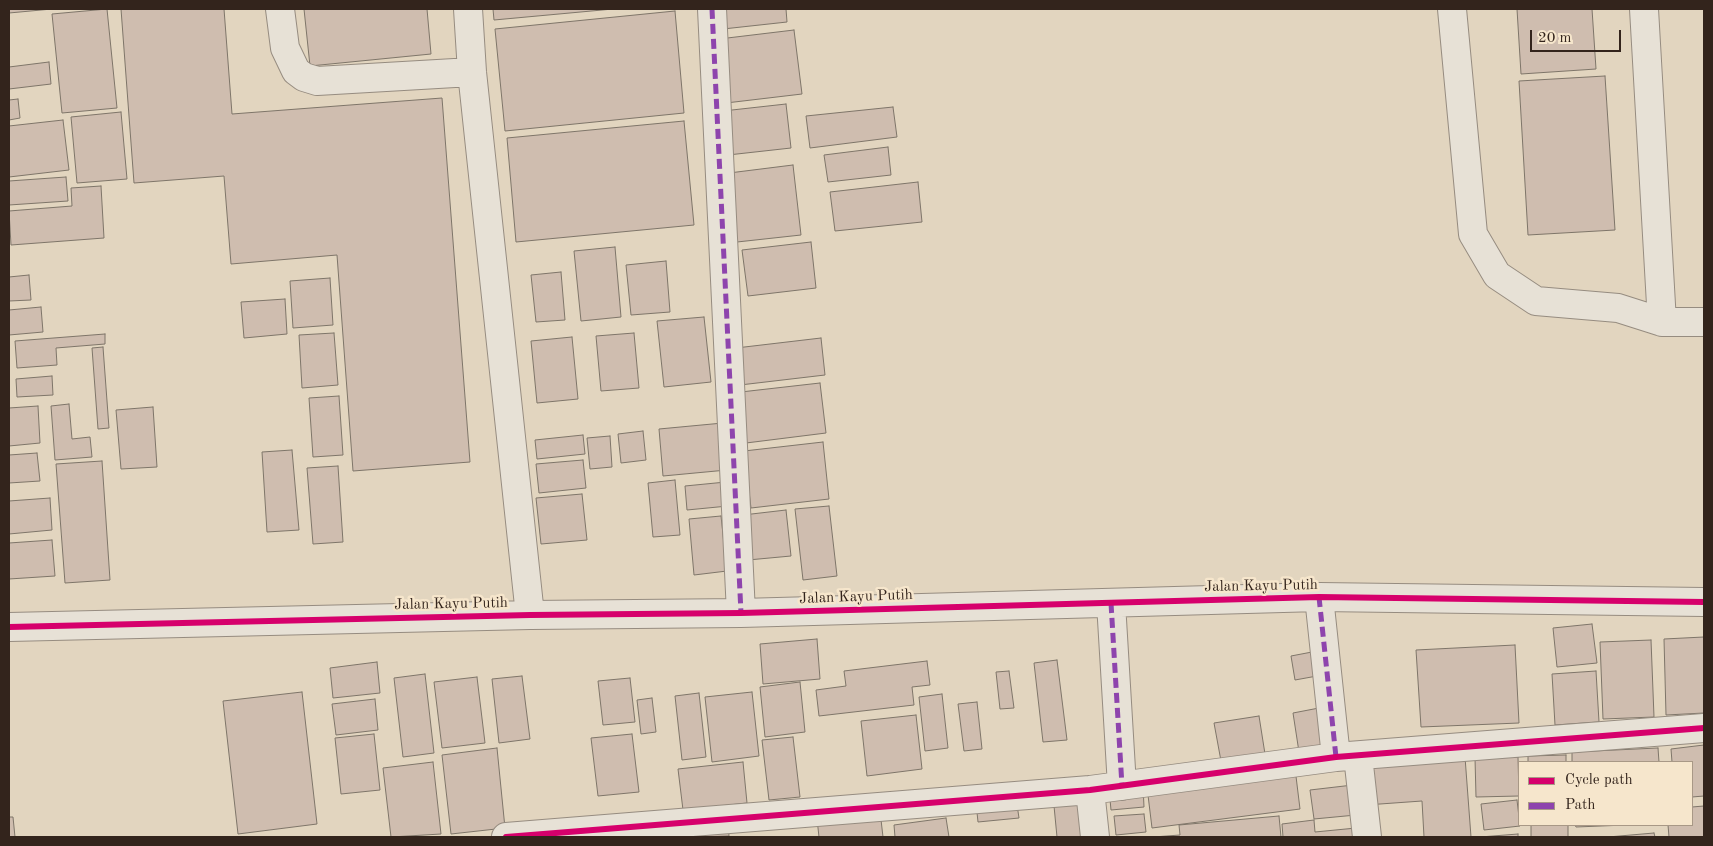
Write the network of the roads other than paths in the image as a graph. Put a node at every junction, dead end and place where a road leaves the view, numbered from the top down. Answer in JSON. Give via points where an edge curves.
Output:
{"nodes":[{"id":1,"x":280,"y":9,"type":"edge"},
{"id":2,"x":468,"y":9,"type":"edge"},
{"id":3,"x":712,"y":9,"type":"edge"},
{"id":4,"x":1452,"y":9,"type":"edge"},
{"id":5,"x":1644,"y":9,"type":"edge"},
{"id":6,"x":472,"y":72,"type":"junction"},
{"id":7,"x":1662,"y":322,"type":"junction"},
{"id":8,"x":1704,"y":322,"type":"edge"},
{"id":9,"x":1319,"y":597,"type":"junction"},
{"id":10,"x":1704,"y":602,"type":"edge"},
{"id":11,"x":1111,"y":603,"type":"junction"},
{"id":12,"x":741,"y":613,"type":"junction"},
{"id":13,"x":530,"y":615,"type":"junction"},
{"id":14,"x":9,"y":627,"type":"edge"},
{"id":15,"x":1704,"y":728,"type":"edge"},
{"id":16,"x":1347,"y":756,"type":"junction"},
{"id":17,"x":1122,"y":786,"type":"junction"},
{"id":18,"x":1090,"y":790,"type":"junction"},
{"id":19,"x":790,"y":826,"type":"edge"},
{"id":20,"x":587,"y":834,"type":"edge"},
{"id":21,"x":506,"y":837,"type":"edge"},
{"id":22,"x":1094,"y":837,"type":"edge"},
{"id":23,"x":1368,"y":837,"type":"edge"}],
"edges":[{"from":1,"to":6,"type":"street","via":[[284,48],[296,71],[304,77],[317,81]]},
{"from":2,"to":6,"type":"street"},
{"from":3,"to":12,"type":"street"},
{"from":4,"to":7,"type":"street","via":[[1473,234],[1497,275],[1536,301],[1618,308]]},
{"from":5,"to":7,"type":"street"},
{"from":6,"to":13,"type":"street"},
{"from":7,"to":8,"type":"street"},
{"from":9,"to":10,"type":"street","name":"Jalan Kayu Putih"},
{"from":9,"to":11,"type":"street","name":"Jalan Kayu Putih"},
{"from":9,"to":16,"type":"street"},
{"from":11,"to":12,"type":"street","name":"Jalan Kayu Putih"},
{"from":11,"to":17,"type":"street"},
{"from":12,"to":13,"type":"street","name":"Jalan Kayu Putih"},
{"from":13,"to":14,"type":"street","name":"Jalan Kayu Putih"},
{"from":15,"to":16,"type":"street"},
{"from":16,"to":17,"type":"street"},
{"from":16,"to":23,"type":"street"},
{"from":17,"to":18,"type":"street"},
{"from":18,"to":19,"type":"street"},
{"from":18,"to":22,"type":"street"},
{"from":19,"to":20,"type":"street"},
{"from":20,"to":21,"type":"street"}]}
